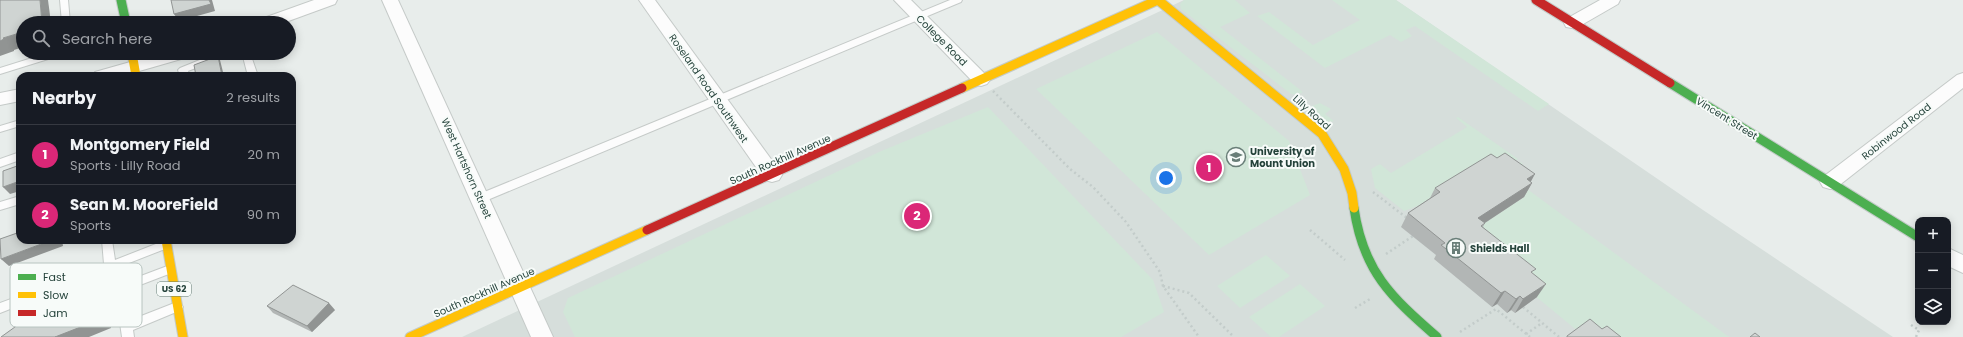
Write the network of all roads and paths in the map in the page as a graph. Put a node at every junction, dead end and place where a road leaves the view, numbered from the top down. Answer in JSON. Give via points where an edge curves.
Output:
{"nodes":[{"id":1,"x":64,"y":0,"type":"edge"},
{"id":2,"x":121,"y":0,"type":"edge"},
{"id":3,"x":329,"y":0,"type":"edge"},
{"id":4,"x":390,"y":0,"type":"edge"},
{"id":5,"x":647,"y":0,"type":"edge"},
{"id":6,"x":902,"y":0,"type":"edge"},
{"id":7,"x":958,"y":0,"type":"edge"},
{"id":8,"x":1158,"y":0,"type":"edge"},
{"id":9,"x":1536,"y":0,"type":"edge"},
{"id":10,"x":1612,"y":0,"type":"edge"},
{"id":11,"x":65,"y":16,"type":"edge"},
{"id":12,"x":124,"y":16,"type":"edge"},
{"id":13,"x":286,"y":16,"type":"edge"},
{"id":14,"x":918,"y":17,"type":"junction"},
{"id":15,"x":1572,"y":22,"type":"junction"},
{"id":16,"x":36,"y":60,"type":"edge"},
{"id":17,"x":156,"y":60,"type":"edge"},
{"id":18,"x":206,"y":60,"type":"edge"},
{"id":19,"x":248,"y":60,"type":"edge"},
{"id":20,"x":134,"y":66,"type":"edge"},
{"id":21,"x":0,"y":71,"type":"edge"},
{"id":22,"x":114,"y":72,"type":"edge"},
{"id":23,"x":184,"y":72,"type":"edge"},
{"id":24,"x":252,"y":72,"type":"edge"},
{"id":25,"x":1963,"y":79,"type":"edge"},
{"id":26,"x":982,"y":80,"type":"junction"},
{"id":27,"x":16,"y":96,"type":"edge"},
{"id":28,"x":0,"y":99,"type":"edge"},
{"id":29,"x":718,"y":99,"type":"junction"},
{"id":30,"x":16,"y":124,"type":"edge"},
{"id":31,"x":0,"y":130,"type":"edge"},
{"id":32,"x":16,"y":157,"type":"edge"},
{"id":33,"x":0,"y":163,"type":"edge"},
{"id":34,"x":772,"y":175,"type":"junction"},
{"id":35,"x":1830,"y":182,"type":"junction"},
{"id":36,"x":1372,"y":192,"type":"dead end"},
{"id":37,"x":481,"y":198,"type":"junction"},
{"id":38,"x":16,"y":201,"type":"edge"},
{"id":39,"x":0,"y":206,"type":"edge"},
{"id":40,"x":1411,"y":221,"type":"edge"},
{"id":41,"x":1310,"y":230,"type":"dead end"},
{"id":42,"x":1915,"y":235,"type":"edge"},
{"id":43,"x":1413,"y":236,"type":"dead end"},
{"id":44,"x":107,"y":244,"type":"edge"},
{"id":45,"x":161,"y":244,"type":"edge"},
{"id":46,"x":166,"y":244,"type":"edge"},
{"id":47,"x":1385,"y":254,"type":"dead end"},
{"id":48,"x":1951,"y":258,"type":"edge"},
{"id":49,"x":1345,"y":260,"type":"dead end"},
{"id":50,"x":110,"y":263,"type":"edge"},
{"id":51,"x":115,"y":263,"type":"edge"},
{"id":52,"x":1963,"y":265,"type":"edge"},
{"id":53,"x":170,"y":269,"type":"junction"},
{"id":54,"x":142,"y":280,"type":"edge"},
{"id":55,"x":1163,"y":286,"type":"junction"},
{"id":56,"x":519,"y":288,"type":"junction"},
{"id":57,"x":1371,"y":298,"type":"dead end"},
{"id":58,"x":10,"y":304,"type":"edge"},
{"id":59,"x":177,"y":306,"type":"junction"},
{"id":60,"x":1523,"y":307,"type":"edge"},
{"id":61,"x":0,"y":308,"type":"edge"},
{"id":62,"x":1355,"y":308,"type":"dead end"},
{"id":63,"x":1542,"y":323,"type":"junction"},
{"id":64,"x":1911,"y":324,"type":"dead end"},
{"id":65,"x":142,"y":325,"type":"edge"},
{"id":66,"x":137,"y":327,"type":"edge"},
{"id":67,"x":128,"y":332,"type":"edge"},
{"id":68,"x":1460,"y":332,"type":"dead end"},
{"id":69,"x":1526,"y":334,"type":"junction"},
{"id":70,"x":183,"y":337,"type":"edge"},
{"id":71,"x":410,"y":337,"type":"edge"},
{"id":72,"x":542,"y":337,"type":"edge"},
{"id":73,"x":1199,"y":337,"type":"edge"},
{"id":74,"x":1234,"y":337,"type":"edge"},
{"id":75,"x":1437,"y":337,"type":"edge"},
{"id":76,"x":1530,"y":337,"type":"edge"},
{"id":77,"x":1559,"y":337,"type":"edge"},
{"id":78,"x":1916,"y":337,"type":"edge"}],
"edges":[{"from":1,"to":11,"type":"lane"},
{"from":2,"to":12,"type":"main road"},
{"from":3,"to":13,"type":"street"},
{"from":4,"to":37,"type":"street","name":"West Hartshorn Street"},
{"from":5,"to":29,"type":"street","name":"Roseland Road Southwest"},
{"from":6,"to":14,"type":"street","name":"College Road"},
{"from":7,"to":14,"type":"lane"},
{"from":8,"to":26,"type":"main road","name":"South Rockhill Avenue"},
{"from":8,"to":75,"type":"main road","name":"Lilly Road","via":[[1322,134],[1339,157],[1345,172],[1352,193],[1359,239],[1372,267],[1404,308]]},
{"from":9,"to":15,"type":"main road","name":"Vincent Street"},
{"from":10,"to":15,"type":"street"},
{"from":14,"to":26,"type":"street","name":"College Road"},
{"from":14,"to":29,"type":"lane"},
{"from":15,"to":35,"type":"main road","name":"Vincent Street"},
{"from":16,"to":21,"type":"lane"},
{"from":17,"to":20,"type":"street"},
{"from":18,"to":23,"type":"lane","via":[[189,66]]},
{"from":19,"to":24,"type":"lane"},
{"from":20,"to":22,"type":"street"},
{"from":25,"to":35,"type":"street","name":"Robinwood Road"},
{"from":26,"to":34,"type":"main road","name":"South Rockhill Avenue"},
{"from":26,"to":55,"type":"path","via":[[1126,222],[1160,272]]},
{"from":27,"to":28,"type":"street"},
{"from":29,"to":34,"type":"street","name":"Roseland Road Southwest"},
{"from":29,"to":37,"type":"lane"},
{"from":30,"to":31,"type":"lane"},
{"from":32,"to":33,"type":"lane"},
{"from":34,"to":56,"type":"main road","name":"South Rockhill Avenue"},
{"from":35,"to":42,"type":"main road","name":"Vincent Street"},
{"from":36,"to":40,"type":"path"},
{"from":37,"to":56,"type":"street","name":"West Hartshorn Street"},
{"from":38,"to":39,"type":"lane"},
{"from":41,"to":49,"type":"path"},
{"from":43,"to":47,"type":"path"},
{"from":44,"to":50,"type":"lane"},
{"from":45,"to":51,"type":"lane"},
{"from":46,"to":53,"type":"main road","number":"US 62"},
{"from":48,"to":52,"type":"street"},
{"from":53,"to":54,"type":"lane"},
{"from":53,"to":59,"type":"main road","number":"US 62"},
{"from":55,"to":73,"type":"path"},
{"from":55,"to":74,"type":"path","via":[[1189,293]]},
{"from":56,"to":71,"type":"main road","name":"South Rockhill Avenue"},
{"from":56,"to":72,"type":"street","name":"West Hartshorn Street"},
{"from":57,"to":62,"type":"path"},
{"from":58,"to":61,"type":"lane"},
{"from":59,"to":65,"type":"lane"},
{"from":59,"to":70,"type":"main road","number":"US 62"},
{"from":60,"to":63,"type":"path"},
{"from":63,"to":69,"type":"path"},
{"from":63,"to":77,"type":"path"},
{"from":64,"to":78,"type":"path","via":[[1918,330]]},
{"from":66,"to":67,"type":"lane"},
{"from":68,"to":69,"type":"path","via":[[1496,308]]},
{"from":69,"to":76,"type":"path"}]}
